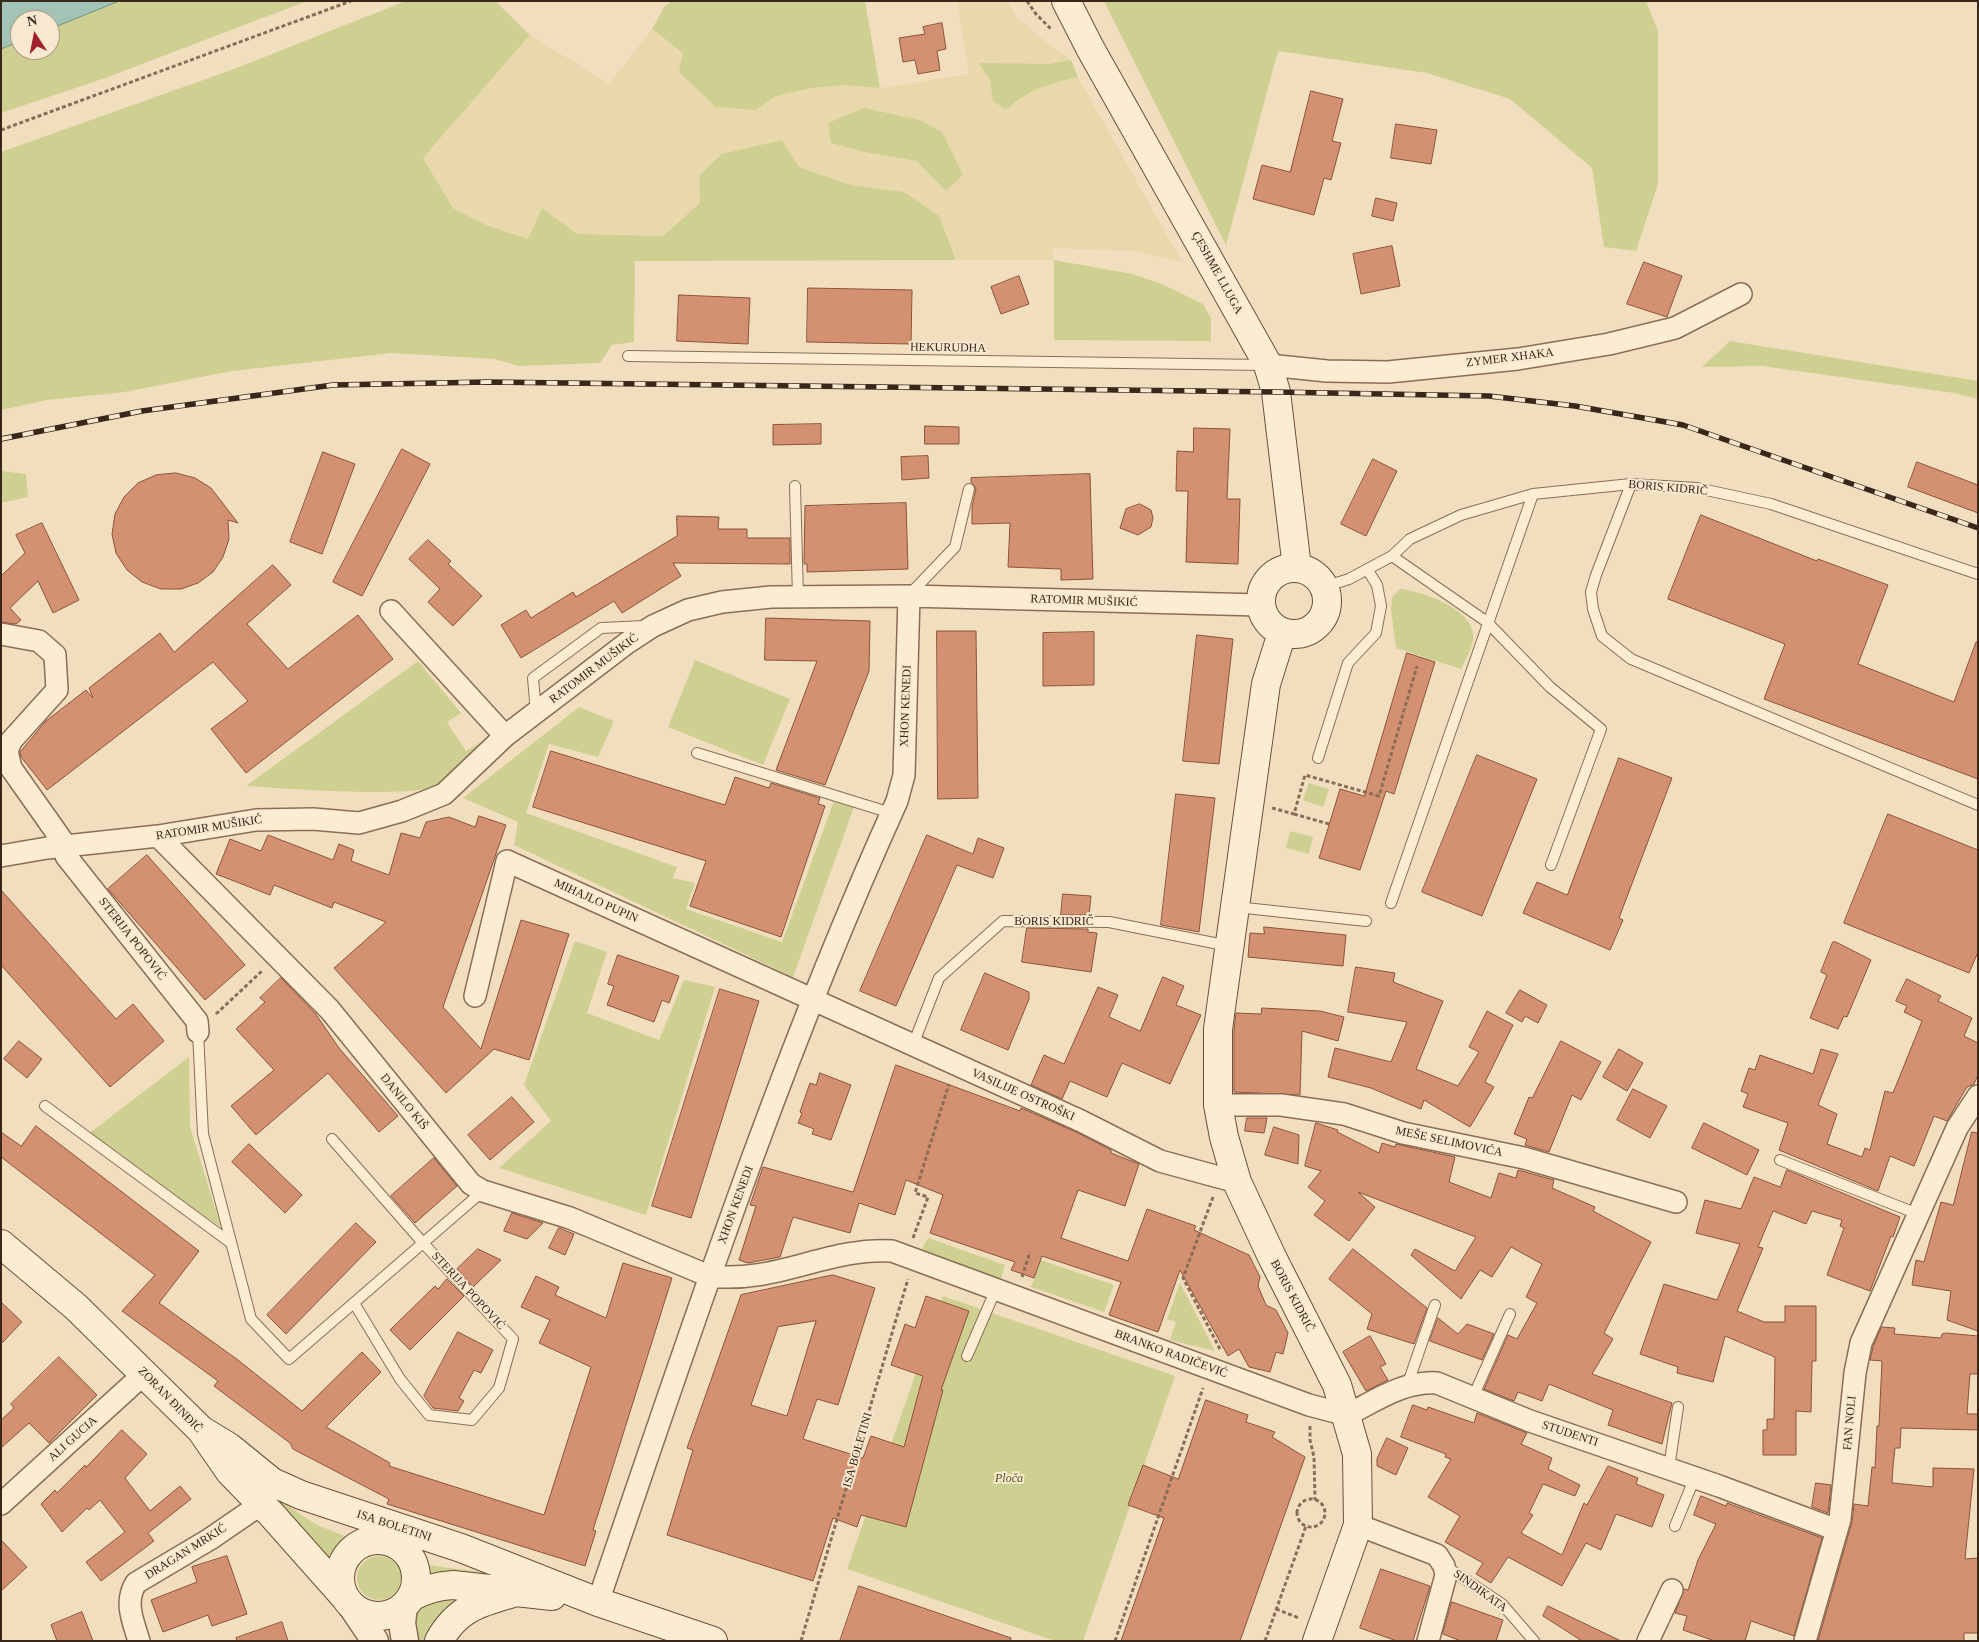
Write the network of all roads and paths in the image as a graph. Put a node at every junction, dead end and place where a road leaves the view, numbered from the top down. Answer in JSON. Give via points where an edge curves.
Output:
{"nodes":[{"id":1,"x":351,"y":1,"type":"edge"},
{"id":2,"x":1066,"y":1,"type":"edge"},
{"id":3,"x":1,"y":130,"type":"edge"},
{"id":4,"x":1741,"y":294,"type":"dead end"},
{"id":5,"x":628,"y":356,"type":"dead end"},
{"id":6,"x":1268,"y":365,"type":"junction"},
{"id":7,"x":1630,"y":484,"type":"junction"},
{"id":8,"x":795,"y":486,"type":"dead end"},
{"id":9,"x":969,"y":490,"type":"dead end"},
{"id":10,"x":1533,"y":494,"type":"junction"},
{"id":11,"x":1392,"y":556,"type":"junction"},
{"id":12,"x":1297,"y":568,"type":"junction"},
{"id":13,"x":1367,"y":570,"type":"junction"},
{"id":14,"x":1978,"y":574,"type":"edge"},
{"id":15,"x":1324,"y":587,"type":"junction"},
{"id":16,"x":909,"y":596,"type":"junction"},
{"id":17,"x":798,"y":597,"type":"junction"},
{"id":18,"x":1260,"y":605,"type":"junction"},
{"id":19,"x":391,"y":611,"type":"dead end"},
{"id":20,"x":1487,"y":622,"type":"junction"},
{"id":21,"x":653,"y":626,"type":"junction"},
{"id":22,"x":1282,"y":633,"type":"junction"},
{"id":23,"x":1,"y":634,"type":"edge"},
{"id":24,"x":1416,"y":666,"type":"dead end"},
{"id":25,"x":536,"y":713,"type":"junction"},
{"id":26,"x":505,"y":736,"type":"junction"},
{"id":27,"x":697,"y":753,"type":"dead end"},
{"id":28,"x":1318,"y":758,"type":"dead end"},
{"id":29,"x":1978,"y":805,"type":"edge"},
{"id":30,"x":891,"y":813,"type":"junction"},
{"id":31,"x":1288,"y":813,"type":"dead end"},
{"id":32,"x":1294,"y":814,"type":"junction"},
{"id":33,"x":1329,"y":824,"type":"dead end"},
{"id":34,"x":158,"y":836,"type":"junction"},
{"id":35,"x":66,"y":846,"type":"junction"},
{"id":36,"x":1,"y":856,"type":"edge"},
{"id":37,"x":1551,"y":865,"type":"dead end"},
{"id":38,"x":1391,"y":904,"type":"dead end"},
{"id":39,"x":1235,"y":907,"type":"junction"},
{"id":40,"x":1366,"y":921,"type":"dead end"},
{"id":41,"x":1230,"y":946,"type":"junction"},
{"id":42,"x":277,"y":956,"type":"junction"},
{"id":43,"x":474,"y":996,"type":"dead end"},
{"id":44,"x":812,"y":999,"type":"junction"},
{"id":45,"x":198,"y":1032,"type":"junction"},
{"id":46,"x":913,"y":1045,"type":"junction"},
{"id":47,"x":956,"y":1064,"type":"junction"},
{"id":48,"x":1978,"y":1096,"type":"edge"},
{"id":49,"x":1218,"y":1105,"type":"junction"},
{"id":50,"x":45,"y":1106,"type":"dead end"},
{"id":51,"x":332,"y":1139,"type":"dead end"},
{"id":52,"x":1780,"y":1160,"type":"dead end"},
{"id":53,"x":1228,"y":1180,"type":"junction"},
{"id":54,"x":483,"y":1191,"type":"junction"},
{"id":55,"x":1676,"y":1202,"type":"dead end"},
{"id":56,"x":1918,"y":1214,"type":"junction"},
{"id":57,"x":231,"y":1243,"type":"junction"},
{"id":58,"x":423,"y":1243,"type":"junction"},
{"id":59,"x":1,"y":1244,"type":"edge"},
{"id":60,"x":1030,"y":1252,"type":"dead end"},
{"id":61,"x":910,"y":1258,"type":"junction"},
{"id":62,"x":1023,"y":1274,"type":"dead end"},
{"id":63,"x":709,"y":1276,"type":"junction"},
{"id":64,"x":996,"y":1289,"type":"junction"},
{"id":65,"x":354,"y":1303,"type":"junction"},
{"id":66,"x":1435,"y":1305,"type":"dead end"},
{"id":67,"x":1510,"y":1314,"type":"dead end"},
{"id":68,"x":967,"y":1356,"type":"dead end"},
{"id":69,"x":1211,"y":1369,"type":"junction"},
{"id":70,"x":145,"y":1373,"type":"junction"},
{"id":71,"x":1406,"y":1386,"type":"junction"},
{"id":72,"x":1473,"y":1397,"type":"junction"},
{"id":73,"x":1309,"y":1405,"type":"junction"},
{"id":74,"x":1678,"y":1407,"type":"dead end"},
{"id":75,"x":1347,"y":1415,"type":"junction"},
{"id":76,"x":201,"y":1430,"type":"joint"},
{"id":77,"x":1669,"y":1468,"type":"junction"},
{"id":78,"x":1695,"y":1477,"type":"junction"},
{"id":79,"x":267,"y":1493,"type":"junction"},
{"id":80,"x":1315,"y":1500,"type":"junction"},
{"id":81,"x":1,"y":1504,"type":"edge"},
{"id":82,"x":1358,"y":1525,"type":"junction"},
{"id":83,"x":1306,"y":1526,"type":"junction"},
{"id":84,"x":1675,"y":1526,"type":"dead end"},
{"id":85,"x":1837,"y":1530,"type":"junction"},
{"id":86,"x":386,"y":1542,"type":"junction"},
{"id":87,"x":1444,"y":1566,"type":"junction"},
{"id":88,"x":522,"y":1582,"type":"junction"},
{"id":89,"x":1672,"y":1590,"type":"dead end"},
{"id":90,"x":347,"y":1601,"type":"junction"},
{"id":91,"x":408,"y":1602,"type":"junction"},
{"id":92,"x":598,"y":1602,"type":"junction"},
{"id":93,"x":139,"y":1641,"type":"edge"},
{"id":94,"x":375,"y":1641,"type":"edge"},
{"id":95,"x":405,"y":1641,"type":"edge"},
{"id":96,"x":439,"y":1641,"type":"edge"},
{"id":97,"x":713,"y":1641,"type":"edge"},
{"id":98,"x":801,"y":1641,"type":"edge"},
{"id":99,"x":1115,"y":1641,"type":"edge"},
{"id":100,"x":1265,"y":1641,"type":"edge"},
{"id":101,"x":1317,"y":1641,"type":"edge"},
{"id":102,"x":1428,"y":1641,"type":"edge"},
{"id":103,"x":1534,"y":1641,"type":"edge"},
{"id":104,"x":1648,"y":1641,"type":"edge"},
{"id":105,"x":1805,"y":1641,"type":"edge"}],
"edges":[{"from":1,"to":3,"type":"path"},
{"from":2,"to":6,"type":"main road","name":"ÇESHME LLUGA"},
{"from":4,"to":6,"type":"street","name":"ZYMER XHAKA","via":[[1675,328],[1609,344],[1518,359],[1388,372],[1327,371]]},
{"from":5,"to":6,"type":"lane","name":"HEKURUDHA"},
{"from":6,"to":12,"type":"main road","name":"ÇESHME LLUGA","via":[[1276,392]]},
{"from":7,"to":10,"type":"lane","name":"BORIS KIDRIČ"},
{"from":7,"to":14,"type":"lane","name":"BORIS KIDRIČ","via":[[1697,488],[1771,504]]},
{"from":7,"to":29,"type":"lane","via":[[1591,592],[1602,636],[1631,660]]},
{"from":8,"to":17,"type":"lane"},
{"from":9,"to":16,"type":"lane","via":[[954,547]]},
{"from":10,"to":11,"type":"lane","name":"BORIS KIDRIČ","via":[[1461,515],[1410,539]]},
{"from":10,"to":20,"type":"lane"},
{"from":11,"to":13,"type":"lane","name":"BORIS KIDRIČ"},
{"from":11,"to":20,"type":"lane"},
{"from":12,"to":15,"type":"main road","via":[[1318,578]]},
{"from":12,"to":18,"type":"main road","via":[[1280,570],[1267,581],[1260,596]]},
{"from":13,"to":15,"type":"lane","name":"BORIS KIDRIČ"},
{"from":13,"to":28,"type":"lane","via":[[1378,585],[1382,606],[1376,633],[1348,663]]},
{"from":15,"to":22,"type":"main road","via":[[1326,610],[1316,626],[1300,634]]},
{"from":16,"to":17,"type":"street","name":"RATOMIR MUŠIKIĆ"},
{"from":16,"to":18,"type":"street","name":"RATOMIR MUŠIKIĆ"},
{"from":16,"to":30,"type":"street","name":"XHON KENEDI","via":[[904,775]]},
{"from":17,"to":21,"type":"street","name":"RATOMIR MUŠIKIĆ","via":[[722,602],[688,610]]},
{"from":18,"to":22,"type":"main road","via":[[1267,622]]},
{"from":19,"to":26,"type":"street"},
{"from":20,"to":37,"type":"lane","via":[[1550,687],[1601,729]]},
{"from":20,"to":38,"type":"lane"},
{"from":21,"to":25,"type":"street","name":"RATOMIR MUŠIKIĆ"},
{"from":21,"to":25,"type":"lane","name":"RATOMIR MUŠIKIĆ","via":[[601,628],[533,678]]},
{"from":22,"to":39,"type":"main road","name":"BORIS KIDRIČ","via":[[1266,684]]},
{"from":23,"to":35,"type":"street","via":[[39,641],[56,655],[57,690],[11,741],[7,751],[11,768]]},
{"from":24,"to":32,"type":"path","via":[[1379,796],[1362,794],[1305,775]]},
{"from":25,"to":26,"type":"street","name":"RATOMIR MUŠIKIĆ"},
{"from":26,"to":34,"type":"street","name":"RATOMIR MUŠIKIĆ","via":[[444,794],[402,811],[359,823],[313,819],[256,820]]},
{"from":27,"to":30,"type":"lane"},
{"from":30,"to":44,"type":"street","name":"XHON KENEDI"},
{"from":31,"to":32,"type":"path"},
{"from":32,"to":33,"type":"path"},
{"from":34,"to":35,"type":"street","name":"RATOMIR MUŠIKIĆ"},
{"from":34,"to":42,"type":"street","name":"DANILO KIŠ"},
{"from":35,"to":36,"type":"street","name":"RATOMIR MUŠIKIĆ"},
{"from":35,"to":45,"type":"street","name":"STERIJA POPOVIĆ","via":[[66,856],[197,1021]]},
{"from":39,"to":40,"type":"lane"},
{"from":39,"to":41,"type":"main road","name":"BORIS KIDRIČ"},
{"from":41,"to":46,"type":"lane","name":"BORIS KIDRIČ","via":[[1109,922],[1003,921],[939,978]]},
{"from":41,"to":49,"type":"main road","name":"BORIS KIDRIČ","via":[[1218,1029]]},
{"from":42,"to":45,"type":"path"},
{"from":42,"to":54,"type":"street","name":"DANILO KIŠ","via":[[330,1010],[471,1184]]},
{"from":43,"to":44,"type":"street","name":"MIHAJLO PUPIN","via":[[508,861]]},
{"from":44,"to":46,"type":"street","name":"VASILIJE OSTROŠKI"},
{"from":44,"to":63,"type":"street","name":"XHON KENEDI"},
{"from":45,"to":57,"type":"lane","name":"STERIJA POPOVIĆ","via":[[204,1134]]},
{"from":46,"to":47,"type":"street","name":"VASILIJE OSTROŠKI"},
{"from":47,"to":53,"type":"street","name":"VASILIJE OSTROŠKI","via":[[1160,1161]]},
{"from":47,"to":61,"type":"path","name":"ISA BOLETINI","via":[[915,1193],[928,1197]]},
{"from":48,"to":56,"type":"street","name":"FAN NOLI","via":[[1957,1128]]},
{"from":49,"to":53,"type":"main road","name":"BORIS KIDRIČ"},
{"from":49,"to":55,"type":"street","name":"MEŠE SELIMOVIĆA","via":[[1281,1105],[1344,1114],[1403,1133],[1524,1158]]},
{"from":50,"to":57,"type":"lane"},
{"from":51,"to":58,"type":"lane","name":"STERIJA POPOVIĆ"},
{"from":52,"to":56,"type":"lane"},
{"from":53,"to":69,"type":"path","via":[[1183,1278],[1220,1349]]},
{"from":53,"to":75,"type":"main road","name":"BORIS KIDRIČ","via":[[1324,1355]]},
{"from":54,"to":58,"type":"lane","name":"STERIJA POPOVIĆ"},
{"from":54,"to":63,"type":"street","name":"DANILO KIŠ","via":[[570,1218]]},
{"from":56,"to":85,"type":"street","name":"FAN NOLI","via":[[1861,1343]]},
{"from":57,"to":65,"type":"lane","name":"STERIJA POPOVIĆ","via":[[251,1319],[289,1359]]},
{"from":58,"to":65,"type":"lane","name":"STERIJA POPOVIĆ"},
{"from":58,"to":65,"type":"lane","name":"STERIJA POPOVIĆ","via":[[512,1338],[499,1388],[472,1420],[429,1414],[400,1379]]},
{"from":59,"to":70,"type":"main road","name":"ZORAN ĐINĐIČ","via":[[76,1307]]},
{"from":60,"to":62,"type":"path"},
{"from":61,"to":63,"type":"street","name":"BRANKO RADIČEVIĆ","via":[[892,1251],[872,1249],[768,1274],[730,1278]]},
{"from":61,"to":64,"type":"street","name":"BRANKO RADIČEVIĆ"},
{"from":61,"to":98,"type":"path","name":"ISA BOLETINI"},
{"from":63,"to":92,"type":"street","name":"XHON KENEDI"},
{"from":64,"to":68,"type":"lane"},
{"from":64,"to":69,"type":"street","name":"BRANKO RADIČEVIĆ"},
{"from":66,"to":71,"type":"lane"},
{"from":67,"to":72,"type":"lane"},
{"from":69,"to":73,"type":"street","name":"BRANKO RADIČEVIĆ"},
{"from":69,"to":99,"type":"path"},
{"from":70,"to":76,"type":"main road","name":"ZORAN ĐINĐIČ"},
{"from":70,"to":81,"type":"street","name":"ALI GUCIA"},
{"from":71,"to":72,"type":"street","name":"STUDENTI","via":[[1438,1383]]},
{"from":71,"to":75,"type":"street","name":"STUDENTI","via":[[1384,1394]]},
{"from":72,"to":77,"type":"street","name":"STUDENTI","via":[[1530,1421]]},
{"from":73,"to":75,"type":"street","name":"BRANKO RADIČEVIĆ"},
{"from":73,"to":80,"type":"path"},
{"from":74,"to":77,"type":"lane"},
{"from":75,"to":82,"type":"main road","name":"BORIS KIDRIČ","via":[[1357,1454]]},
{"from":76,"to":79,"type":"main road","name":"ISA BOLETINI","via":[[229,1446]]},
{"from":77,"to":78,"type":"street","name":"STUDENTI"},
{"from":78,"to":84,"type":"lane"},
{"from":78,"to":85,"type":"street","name":"STUDENTI"},
{"from":79,"to":86,"type":"main road","via":[[295,1502],[348,1530]]},
{"from":79,"to":88,"type":"main road","name":"ISA BOLETINI","via":[[331,1506],[461,1548]]},
{"from":79,"to":90,"type":"main road"},
{"from":79,"to":93,"type":"street","name":"DRAGAN MRKIĆ","via":[[210,1538],[136,1583],[130,1592],[129,1605]]},
{"from":80,"to":83,"type":"path","via":[[1306,1500],[1297,1510],[1298,1518]]},
{"from":80,"to":83,"type":"path","via":[[1322,1505],[1323,1518],[1317,1525]]},
{"from":82,"to":87,"type":"street","name":"SINDIKATA","via":[[1437,1555]]},
{"from":82,"to":101,"type":"main road","name":"BORIS KIDRIČ"},
{"from":83,"to":100,"type":"path"},
{"from":85,"to":105,"type":"street","name":"FAN NOLI"},
{"from":86,"to":88,"type":"main road","via":[[428,1557]]},
{"from":86,"to":90,"type":"main road","via":[[359,1545],[345,1558],[340,1570],[340,1583]]},
{"from":86,"to":91,"type":"main road","via":[[405,1551],[413,1562],[416,1586]]},
{"from":87,"to":102,"type":"street","name":"SINDIKATA","via":[[1446,1575]]},
{"from":87,"to":103,"type":"lane","name":"SINDIKATA","via":[[1502,1604]]},
{"from":88,"to":91,"type":"main road","name":"ISA BOLETINI","via":[[437,1586],[421,1591]]},
{"from":88,"to":92,"type":"main road","name":"ISA BOLETINI"},
{"from":88,"to":96,"type":"main road","via":[[456,1616]]},
{"from":89,"to":104,"type":"street"},
{"from":90,"to":91,"type":"main road","via":[[361,1613],[372,1616],[394,1613]]},
{"from":90,"to":94,"type":"street"},
{"from":91,"to":95,"type":"street","via":[[402,1623]]},
{"from":92,"to":97,"type":"main road","name":"ISA BOLETINI"}]}
